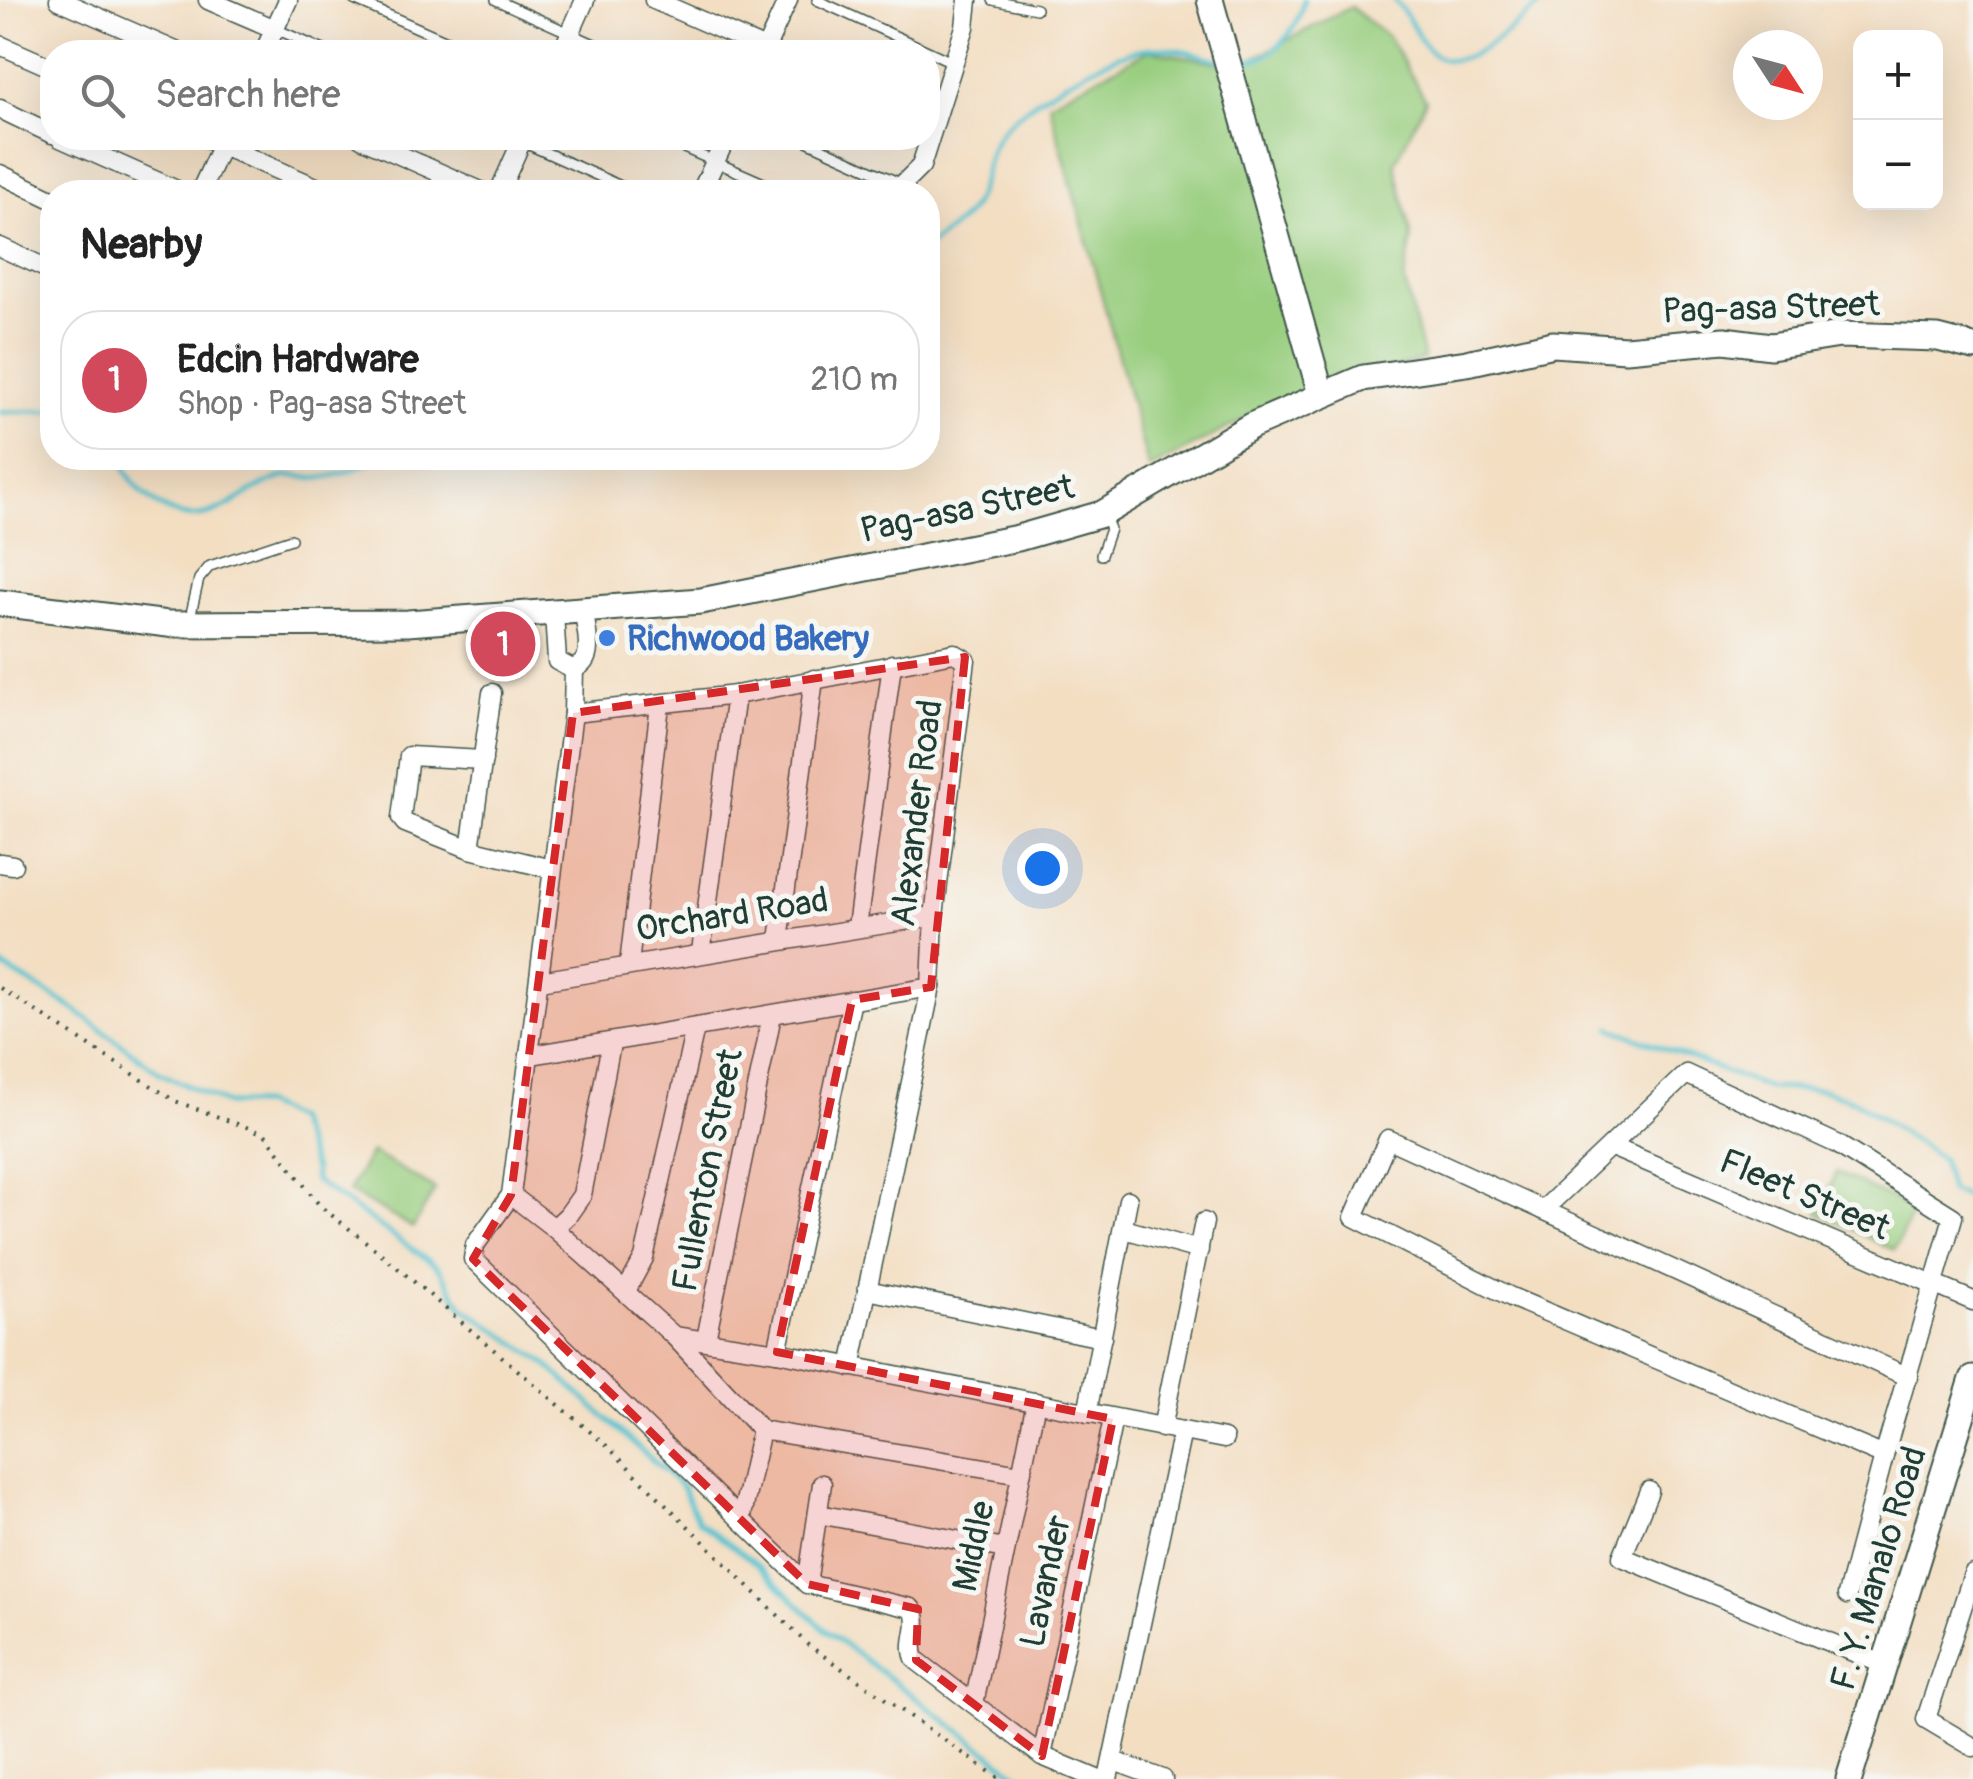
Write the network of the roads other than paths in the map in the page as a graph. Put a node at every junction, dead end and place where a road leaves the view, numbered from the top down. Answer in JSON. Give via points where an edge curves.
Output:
{"nodes":[{"id":1,"x":59,"y":0,"type":"edge"},
{"id":2,"x":208,"y":0,"type":"edge"},
{"id":3,"x":288,"y":0,"type":"edge"},
{"id":4,"x":354,"y":0,"type":"edge"},
{"id":5,"x":496,"y":0,"type":"edge"},
{"id":6,"x":585,"y":0,"type":"edge"},
{"id":7,"x":654,"y":0,"type":"edge"},
{"id":8,"x":788,"y":0,"type":"edge"},
{"id":9,"x":817,"y":0,"type":"edge"},
{"id":10,"x":993,"y":0,"type":"edge"},
{"id":11,"x":966,"y":1,"type":"edge"},
{"id":12,"x":378,"y":5,"type":"edge"},
{"id":13,"x":1211,"y":6,"type":"edge"},
{"id":14,"x":1036,"y":9,"type":"dead end"},
{"id":15,"x":275,"y":29,"type":"junction"},
{"id":16,"x":570,"y":34,"type":"junction"},
{"id":17,"x":151,"y":40,"type":"edge"},
{"id":18,"x":270,"y":40,"type":"edge"},
{"id":19,"x":300,"y":40,"type":"edge"},
{"id":20,"x":448,"y":40,"type":"edge"},
{"id":21,"x":567,"y":40,"type":"edge"},
{"id":22,"x":584,"y":40,"type":"edge"},
{"id":23,"x":742,"y":40,"type":"edge"},
{"id":24,"x":773,"y":40,"type":"edge"},
{"id":25,"x":905,"y":40,"type":"edge"},
{"id":26,"x":0,"y":45,"type":"edge"},
{"id":27,"x":940,"y":56,"type":"edge"},
{"id":28,"x":954,"y":62,"type":"junction"},
{"id":29,"x":40,"y":63,"type":"edge"},
{"id":30,"x":940,"y":101,"type":"edge"},
{"id":31,"x":0,"y":109,"type":"edge"},
{"id":32,"x":40,"y":128,"type":"edge"},
{"id":33,"x":87,"y":150,"type":"edge"},
{"id":34,"x":215,"y":150,"type":"edge"},
{"id":35,"x":239,"y":150,"type":"edge"},
{"id":36,"x":388,"y":150,"type":"edge"},
{"id":37,"x":516,"y":150,"type":"edge"},
{"id":38,"x":544,"y":150,"type":"edge"},
{"id":39,"x":688,"y":150,"type":"edge"},
{"id":40,"x":720,"y":150,"type":"edge"},
{"id":41,"x":824,"y":150,"type":"edge"},
{"id":42,"x":925,"y":150,"type":"edge"},
{"id":43,"x":715,"y":162,"type":"junction"},
{"id":44,"x":0,"y":174,"type":"edge"},
{"id":45,"x":155,"y":180,"type":"edge"},
{"id":46,"x":204,"y":180,"type":"edge"},
{"id":47,"x":302,"y":180,"type":"edge"},
{"id":48,"x":456,"y":180,"type":"edge"},
{"id":49,"x":504,"y":180,"type":"edge"},
{"id":50,"x":608,"y":180,"type":"edge"},
{"id":51,"x":707,"y":180,"type":"edge"},
{"id":52,"x":756,"y":180,"type":"edge"},
{"id":53,"x":882,"y":180,"type":"edge"},
{"id":54,"x":908,"y":180,"type":"edge"},
{"id":55,"x":40,"y":193,"type":"edge"},
{"id":56,"x":0,"y":248,"type":"edge"},
{"id":57,"x":40,"y":266,"type":"edge"},
{"id":58,"x":1973,"y":348,"type":"edge"},
{"id":59,"x":1321,"y":394,"type":"junction"},
{"id":60,"x":1102,"y":514,"type":"junction"},
{"id":61,"x":291,"y":538,"type":"dead end"},
{"id":62,"x":1101,"y":556,"type":"dead end"},
{"id":63,"x":0,"y":603,"type":"edge"},
{"id":64,"x":584,"y":610,"type":"junction"},
{"id":65,"x":554,"y":612,"type":"junction"},
{"id":66,"x":188,"y":624,"type":"junction"},
{"id":67,"x":892,"y":664,"type":"junction"},
{"id":68,"x":574,"y":669,"type":"junction"},
{"id":69,"x":814,"y":679,"type":"junction"},
{"id":70,"x":492,"y":692,"type":"dead end"},
{"id":71,"x":736,"y":694,"type":"junction"},
{"id":72,"x":660,"y":705,"type":"junction"},
{"id":73,"x":574,"y":713,"type":"junction"},
{"id":74,"x":482,"y":760,"type":"junction"},
{"id":75,"x":470,"y":849,"type":"junction"},
{"id":76,"x":552,"y":869,"type":"junction"},
{"id":77,"x":934,"y":916,"type":"junction"},
{"id":78,"x":857,"y":927,"type":"junction"},
{"id":79,"x":779,"y":940,"type":"junction"},
{"id":80,"x":701,"y":952,"type":"junction"},
{"id":81,"x":628,"y":964,"type":"junction"},
{"id":82,"x":540,"y":980,"type":"junction"},
{"id":83,"x":931,"y":986,"type":"junction"},
{"id":84,"x":852,"y":1000,"type":"junction"},
{"id":85,"x":772,"y":1015,"type":"junction"},
{"id":86,"x":694,"y":1028,"type":"junction"},
{"id":87,"x":611,"y":1044,"type":"junction"},
{"id":88,"x":532,"y":1055,"type":"junction"},
{"id":89,"x":1612,"y":1147,"type":"junction"},
{"id":90,"x":511,"y":1195,"type":"junction"},
{"id":91,"x":1128,"y":1200,"type":"dead end"},
{"id":92,"x":1543,"y":1210,"type":"junction"},
{"id":93,"x":1204,"y":1222,"type":"dead end"},
{"id":94,"x":554,"y":1228,"type":"junction"},
{"id":95,"x":1124,"y":1229,"type":"junction"},
{"id":96,"x":1199,"y":1250,"type":"junction"},
{"id":97,"x":1934,"y":1285,"type":"junction"},
{"id":98,"x":867,"y":1290,"type":"junction"},
{"id":99,"x":626,"y":1292,"type":"junction"},
{"id":100,"x":1973,"y":1302,"type":"edge"},
{"id":101,"x":674,"y":1336,"type":"junction"},
{"id":102,"x":1102,"y":1338,"type":"junction"},
{"id":103,"x":706,"y":1339,"type":"junction"},
{"id":104,"x":777,"y":1352,"type":"junction"},
{"id":105,"x":851,"y":1368,"type":"junction"},
{"id":106,"x":1908,"y":1377,"type":"junction"},
{"id":107,"x":1973,"y":1378,"type":"edge"},
{"id":108,"x":1036,"y":1402,"type":"junction"},
{"id":109,"x":1087,"y":1413,"type":"junction"},
{"id":110,"x":1112,"y":1419,"type":"junction"},
{"id":111,"x":1162,"y":1428,"type":"junction"},
{"id":112,"x":760,"y":1430,"type":"junction"},
{"id":113,"x":1182,"y":1431,"type":"junction"},
{"id":114,"x":1224,"y":1440,"type":"dead end"},
{"id":115,"x":1884,"y":1456,"type":"junction"},
{"id":116,"x":1022,"y":1474,"type":"junction"},
{"id":117,"x":822,"y":1484,"type":"dead end"},
{"id":118,"x":1650,"y":1492,"type":"dead end"},
{"id":119,"x":818,"y":1514,"type":"junction"},
{"id":120,"x":741,"y":1520,"type":"junction"},
{"id":121,"x":1004,"y":1549,"type":"junction"},
{"id":122,"x":1973,"y":1574,"type":"edge"},
{"id":123,"x":806,"y":1584,"type":"junction"},
{"id":124,"x":1847,"y":1594,"type":"dead end"},
{"id":125,"x":1885,"y":1665,"type":"junction"},
{"id":126,"x":974,"y":1704,"type":"junction"},
{"id":127,"x":1973,"y":1747,"type":"edge"},
{"id":128,"x":1042,"y":1756,"type":"junction"},
{"id":129,"x":1111,"y":1770,"type":"edge"},
{"id":130,"x":1097,"y":1779,"type":"edge"},
{"id":131,"x":1163,"y":1779,"type":"edge"},
{"id":132,"x":1850,"y":1779,"type":"edge"}],
"edges":[{"from":1,"to":17,"type":"street"},
{"from":2,"to":15,"type":"street"},
{"from":3,"to":15,"type":"street"},
{"from":4,"to":12,"type":"lane"},
{"from":5,"to":16,"type":"lane"},
{"from":6,"to":16,"type":"street"},
{"from":7,"to":23,"type":"street"},
{"from":8,"to":24,"type":"street"},
{"from":9,"to":25,"type":"lane"},
{"from":10,"to":14,"type":"lane"},
{"from":11,"to":28,"type":"street"},
{"from":12,"to":20,"type":"lane"},
{"from":13,"to":59,"type":"street"},
{"from":15,"to":18,"type":"street"},
{"from":15,"to":19,"type":"lane"},
{"from":16,"to":21,"type":"street"},
{"from":16,"to":22,"type":"lane"},
{"from":26,"to":29,"type":"street"},
{"from":27,"to":28,"type":"lane"},
{"from":28,"to":30,"type":"street"},
{"from":31,"to":32,"type":"street"},
{"from":33,"to":45,"type":"street"},
{"from":34,"to":46,"type":"street"},
{"from":35,"to":47,"type":"street"},
{"from":36,"to":48,"type":"street"},
{"from":37,"to":49,"type":"street"},
{"from":38,"to":50,"type":"lane"},
{"from":39,"to":43,"type":"lane"},
{"from":40,"to":43,"type":"street"},
{"from":41,"to":53,"type":"lane"},
{"from":42,"to":54,"type":"street"},
{"from":43,"to":51,"type":"street"},
{"from":43,"to":52,"type":"lane"},
{"from":44,"to":55,"type":"street"},
{"from":56,"to":57,"type":"street"},
{"from":58,"to":59,"type":"street","name":"Pag-asa Street","via":[[1938,338],[1840,335],[1770,346],[1724,340],[1626,349],[1553,344],[1363,378]]},
{"from":59,"to":60,"type":"street","name":"Pag-asa Street","via":[[1251,426]]},
{"from":60,"to":62,"type":"lane","via":[[1110,529]]},
{"from":60,"to":64,"type":"street","name":"Pag-asa Street","via":[[1018,538],[701,601]]},
{"from":61,"to":66,"type":"lane","via":[[210,566],[199,578]]},
{"from":63,"to":66,"type":"street","name":"Pag-asa Street"},
{"from":64,"to":65,"type":"street","name":"Pag-asa Street"},
{"from":64,"to":68,"type":"street","via":[[589,657]]},
{"from":65,"to":66,"type":"street","name":"Pag-asa Street","via":[[408,623]]},
{"from":65,"to":68,"type":"street","via":[[557,660]]},
{"from":67,"to":69,"type":"street","name":"Alexander Road"},
{"from":67,"to":77,"type":"street","name":"Alexander Road","via":[[954,653],[967,664]]},
{"from":67,"to":78,"type":"street"},
{"from":68,"to":73,"type":"street"},
{"from":69,"to":71,"type":"street","name":"Alexander Road"},
{"from":69,"to":79,"type":"street"},
{"from":70,"to":74,"type":"street"},
{"from":71,"to":72,"type":"street","name":"Alexander Road"},
{"from":71,"to":80,"type":"street"},
{"from":72,"to":73,"type":"street","name":"Alexander Road"},
{"from":72,"to":81,"type":"street"},
{"from":73,"to":76,"type":"street"},
{"from":74,"to":75,"type":"street"},
{"from":74,"to":75,"type":"street","via":[[415,754],[407,762],[401,818]]},
{"from":75,"to":76,"type":"street"},
{"from":76,"to":82,"type":"street"},
{"from":77,"to":78,"type":"street","name":"Orchard Road"},
{"from":77,"to":83,"type":"street","name":"Alexander Road"},
{"from":78,"to":79,"type":"street","name":"Orchard Road"},
{"from":79,"to":80,"type":"street","name":"Orchard Road"},
{"from":80,"to":81,"type":"street","name":"Orchard Road"},
{"from":81,"to":82,"type":"street","name":"Orchard Road"},
{"from":82,"to":88,"type":"street"},
{"from":83,"to":84,"type":"street"},
{"from":83,"to":98,"type":"street","name":"Alexander Road"},
{"from":84,"to":85,"type":"street"},
{"from":84,"to":104,"type":"street"},
{"from":85,"to":86,"type":"street"},
{"from":85,"to":103,"type":"street","name":"Fullenton Street"},
{"from":86,"to":87,"type":"street"},
{"from":86,"to":99,"type":"street","via":[[644,1258]]},
{"from":87,"to":88,"type":"street"},
{"from":87,"to":94,"type":"street","via":[[582,1195]]},
{"from":88,"to":90,"type":"street"},
{"from":89,"to":92,"type":"street"},
{"from":89,"to":97,"type":"street","name":"Fleet Street"},
{"from":89,"to":97,"type":"street","via":[[1686,1074],[1837,1144],[1954,1217]]},
{"from":90,"to":94,"type":"street"},
{"from":90,"to":120,"type":"street","via":[[473,1260]]},
{"from":91,"to":95,"type":"street"},
{"from":92,"to":106,"type":"street"},
{"from":92,"to":115,"type":"street","via":[[1388,1139],[1354,1217],[1511,1296]]},
{"from":93,"to":96,"type":"street"},
{"from":94,"to":99,"type":"street"},
{"from":95,"to":96,"type":"street"},
{"from":95,"to":102,"type":"street"},
{"from":96,"to":111,"type":"street"},
{"from":97,"to":100,"type":"street","name":"Fleet Street"},
{"from":97,"to":106,"type":"street"},
{"from":98,"to":102,"type":"street"},
{"from":98,"to":105,"type":"street","name":"Alexander Road"},
{"from":99,"to":101,"type":"street"},
{"from":101,"to":103,"type":"street"},
{"from":101,"to":112,"type":"street"},
{"from":102,"to":109,"type":"street"},
{"from":103,"to":104,"type":"street"},
{"from":104,"to":105,"type":"street"},
{"from":105,"to":108,"type":"street"},
{"from":106,"to":115,"type":"street"},
{"from":107,"to":125,"type":"street","name":"F. Y. Manalo Road"},
{"from":108,"to":109,"type":"street"},
{"from":108,"to":116,"type":"street","name":"Middle"},
{"from":109,"to":110,"type":"street"},
{"from":110,"to":111,"type":"street"},
{"from":110,"to":128,"type":"street","name":"Lavander"},
{"from":111,"to":113,"type":"street"},
{"from":112,"to":116,"type":"street"},
{"from":112,"to":120,"type":"street"},
{"from":113,"to":114,"type":"street"},
{"from":113,"to":129,"type":"street"},
{"from":115,"to":124,"type":"street"},
{"from":116,"to":121,"type":"street","name":"Middle"},
{"from":117,"to":119,"type":"street"},
{"from":118,"to":125,"type":"street","via":[[1622,1557]]},
{"from":119,"to":121,"type":"street"},
{"from":119,"to":123,"type":"street"},
{"from":120,"to":123,"type":"street"},
{"from":121,"to":126,"type":"street","name":"Middle"},
{"from":122,"to":127,"type":"street","via":[[1926,1719]]},
{"from":123,"to":126,"type":"street","via":[[911,1608],[912,1654]]},
{"from":125,"to":132,"type":"street","name":"F. Y. Manalo Road"},
{"from":126,"to":128,"type":"street"},
{"from":128,"to":130,"type":"street"},
{"from":129,"to":131,"type":"street"}]}
